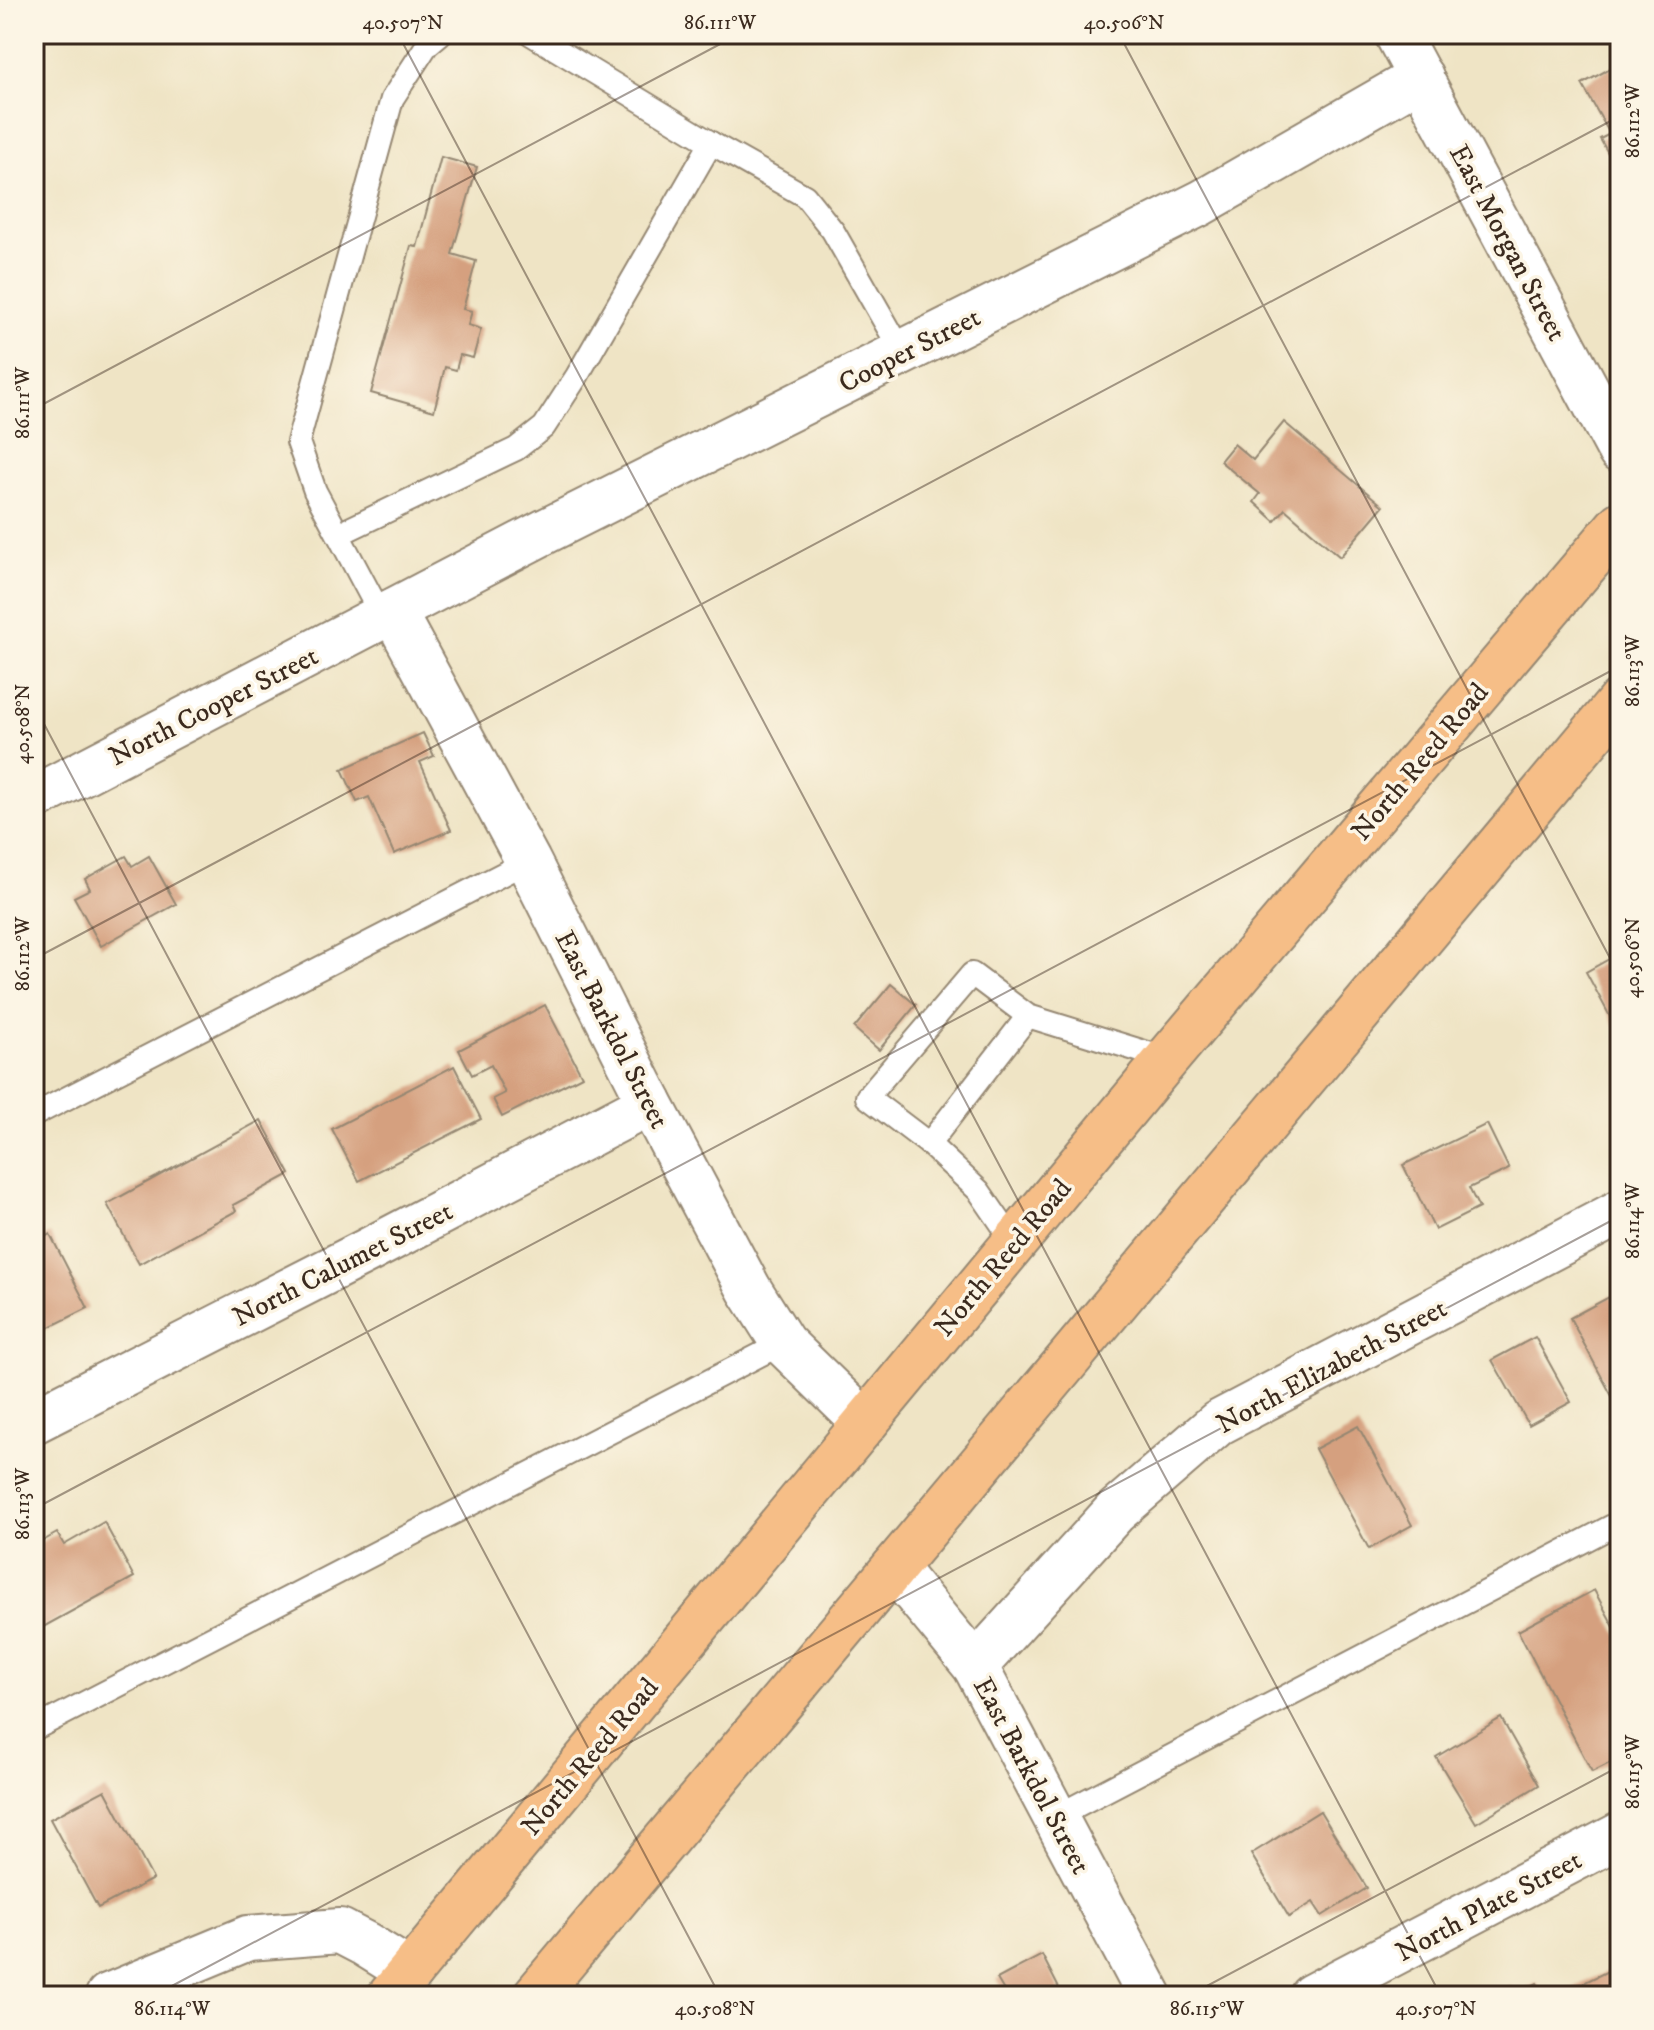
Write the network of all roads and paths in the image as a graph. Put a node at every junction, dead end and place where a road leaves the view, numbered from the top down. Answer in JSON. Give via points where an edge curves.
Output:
{"nodes":[{"id":1,"x":440,"y":34,"type":"edge"},
{"id":2,"x":531,"y":34,"type":"edge"},
{"id":3,"x":1397,"y":34,"type":"edge"},
{"id":4,"x":1421,"y":77,"type":"junction"},
{"id":5,"x":711,"y":143,"type":"junction"},
{"id":6,"x":902,"y":352,"type":"junction"},
{"id":7,"x":1620,"y":451,"type":"edge"},
{"id":8,"x":1620,"y":524,"type":"edge"},
{"id":9,"x":339,"y":534,"type":"junction"},
{"id":10,"x":387,"y":614,"type":"junction"},
{"id":11,"x":1620,"y":701,"type":"edge"},
{"id":12,"x":34,"y":798,"type":"edge"},
{"id":13,"x":528,"y":861,"type":"junction"},
{"id":14,"x":1028,"y":1016,"type":"junction"},
{"id":15,"x":1167,"y":1059,"type":"junction"},
{"id":16,"x":650,"y":1103,"type":"junction"},
{"id":17,"x":34,"y":1115,"type":"edge"},
{"id":18,"x":929,"y":1144,"type":"junction"},
{"id":19,"x":1620,"y":1212,"type":"edge"},
{"id":20,"x":1014,"y":1242,"type":"junction"},
{"id":21,"x":783,"y":1343,"type":"junction"},
{"id":22,"x":34,"y":1421,"type":"edge"},
{"id":23,"x":865,"y":1423,"type":"junction"},
{"id":24,"x":1620,"y":1522,"type":"edge"},
{"id":25,"x":894,"y":1568,"type":"junction"},
{"id":26,"x":975,"y":1666,"type":"junction"},
{"id":27,"x":34,"y":1729,"type":"edge"},
{"id":28,"x":1055,"y":1817,"type":"junction"},
{"id":29,"x":1620,"y":1835,"type":"edge"},
{"id":30,"x":400,"y":1984,"type":"edge"},
{"id":31,"x":108,"y":1996,"type":"edge"},
{"id":32,"x":535,"y":1996,"type":"edge"},
{"id":33,"x":1150,"y":1996,"type":"edge"},
{"id":34,"x":1312,"y":1996,"type":"edge"}],
"edges":[{"from":1,"to":9,"type":"lane","via":[[392,99],[298,442],[315,491]]},
{"from":2,"to":5,"type":"lane"},
{"from":3,"to":4,"type":"street","name":"East Morgan Street"},
{"from":4,"to":6,"type":"street","name":"Cooper Street","via":[[1201,203]]},
{"from":4,"to":7,"type":"street","name":"East Morgan Street"},
{"from":5,"to":6,"type":"lane","via":[[805,196],[833,231]]},
{"from":5,"to":9,"type":"lane","via":[[544,427],[516,449]]},
{"from":6,"to":10,"type":"street","name":"Cooper Street"},
{"from":8,"to":15,"type":"main road","name":"North Reed Road"},
{"from":9,"to":10,"type":"lane"},
{"from":10,"to":12,"type":"street","name":"North Cooper Street"},
{"from":10,"to":13,"type":"street","name":"East Barkdol Street"},
{"from":11,"to":25,"type":"main road"},
{"from":13,"to":16,"type":"street","name":"East Barkdol Street"},
{"from":13,"to":17,"type":"lane"},
{"from":14,"to":15,"type":"lane"},
{"from":14,"to":18,"type":"lane"},
{"from":14,"to":18,"type":"lane","via":[[972,974],[867,1097]]},
{"from":15,"to":20,"type":"main road","name":"North Reed Road"},
{"from":16,"to":21,"type":"street","name":"East Barkdol Street"},
{"from":16,"to":22,"type":"street","name":"North Calumet Street"},
{"from":18,"to":20,"type":"lane","via":[[979,1191]]},
{"from":19,"to":26,"type":"street","name":"North Elizabeth Street","via":[[1218,1423],[1115,1512]]},
{"from":20,"to":23,"type":"main road","name":"North Reed Road"},
{"from":21,"to":23,"type":"street","name":"East Barkdol Street"},
{"from":21,"to":27,"type":"lane"},
{"from":23,"to":30,"type":"main road","name":"North Reed Road"},
{"from":24,"to":28,"type":"lane"},
{"from":25,"to":26,"type":"street","name":"East Barkdol Street"},
{"from":25,"to":32,"type":"main road"},
{"from":26,"to":28,"type":"street","name":"East Barkdol Street"},
{"from":28,"to":33,"type":"street","name":"East Barkdol Street"},
{"from":29,"to":34,"type":"street","name":"North Plate Street"},
{"from":30,"to":31,"type":"street","via":[[365,1944],[340,1931],[248,1938]]}]}
